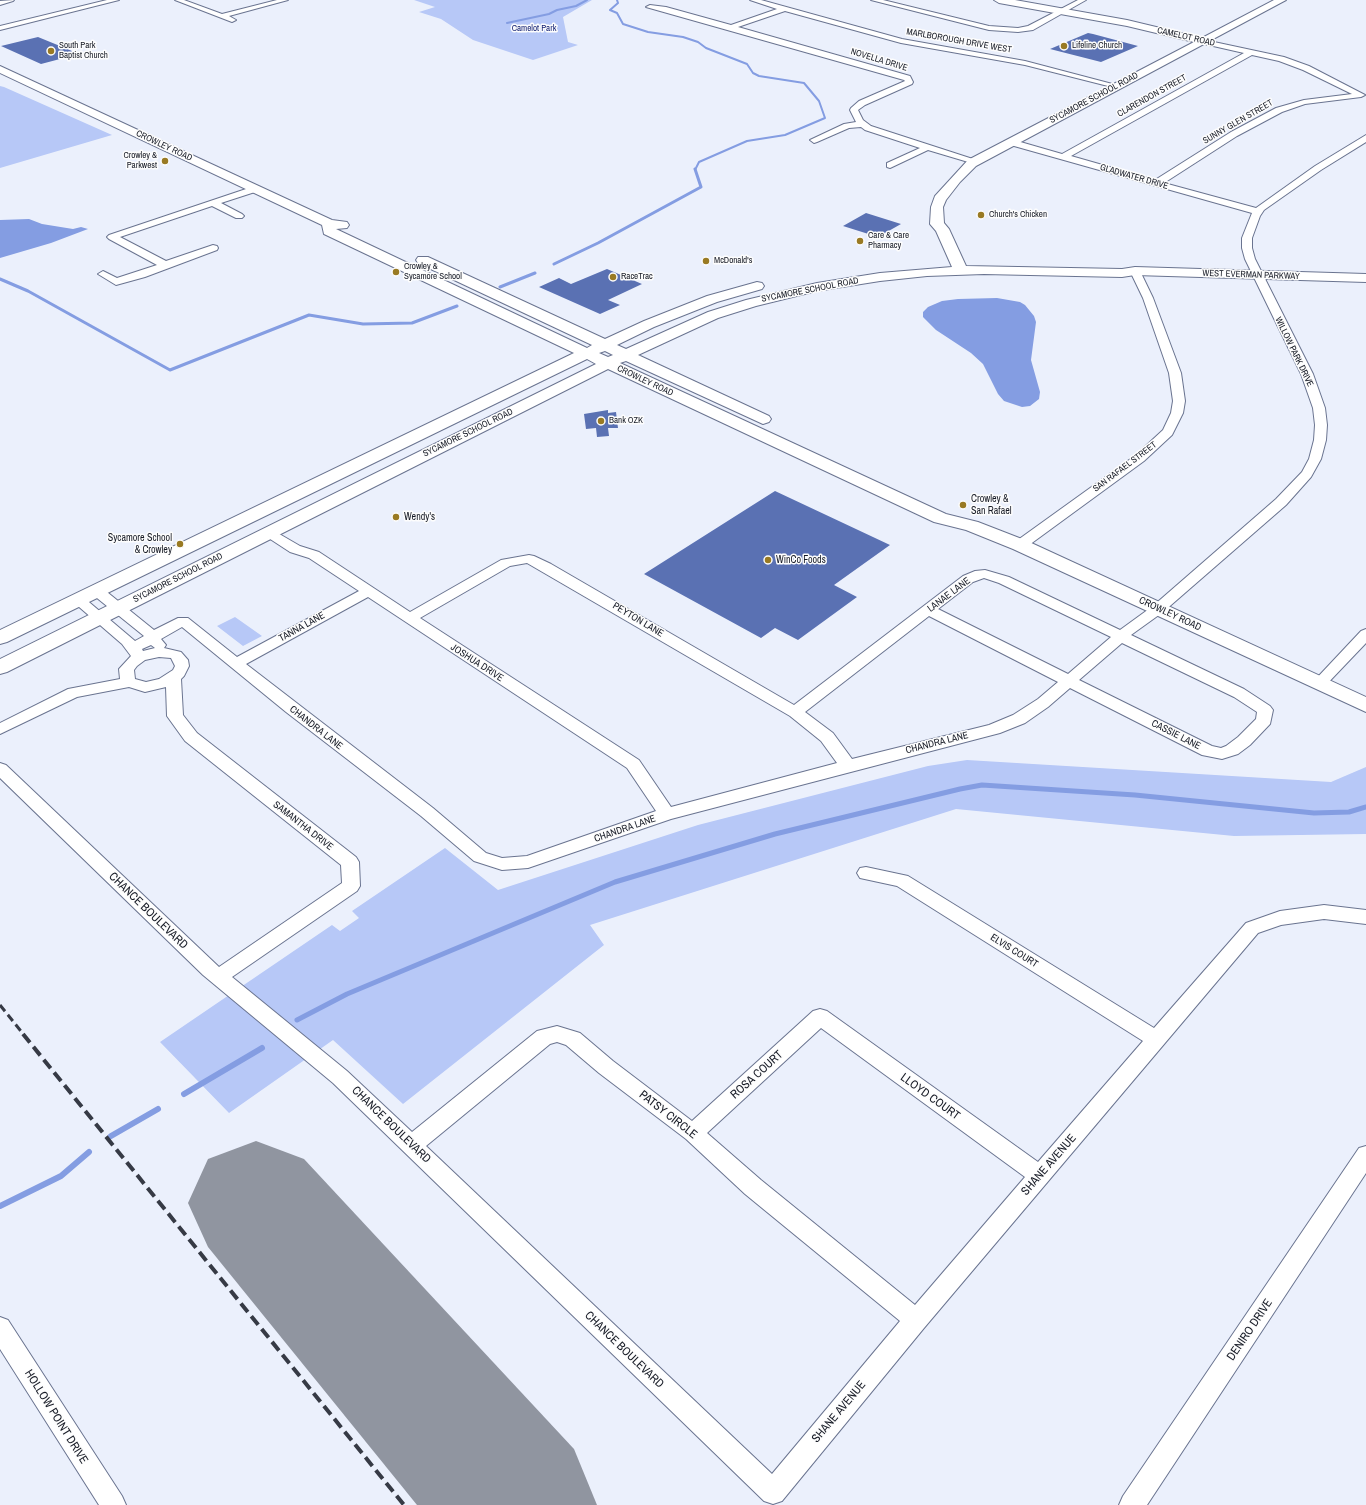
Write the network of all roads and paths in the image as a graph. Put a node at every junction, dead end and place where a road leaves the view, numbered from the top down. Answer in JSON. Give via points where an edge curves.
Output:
{"nodes":[{"id":1,"x":11,"y":0,"type":"edge"},
{"id":2,"x":116,"y":0,"type":"edge"},
{"id":3,"x":178,"y":0,"type":"edge"},
{"id":4,"x":285,"y":0,"type":"edge"},
{"id":5,"x":753,"y":0,"type":"edge"},
{"id":6,"x":874,"y":0,"type":"edge"},
{"id":7,"x":999,"y":0,"type":"edge"},
{"id":8,"x":1082,"y":0,"type":"edge"},
{"id":9,"x":1281,"y":0,"type":"edge"},
{"id":10,"x":0,"y":3,"type":"edge"},
{"id":11,"x":650,"y":7,"type":"dead end"},
{"id":12,"x":784,"y":8,"type":"junction"},
{"id":13,"x":1061,"y":12,"type":"junction"},
{"id":14,"x":222,"y":16,"type":"junction"},
{"id":15,"x":236,"y":22,"type":"dead end"},
{"id":16,"x":0,"y":28,"type":"edge"},
{"id":17,"x":730,"y":28,"type":"junction"},
{"id":18,"x":1203,"y":41,"type":"junction"},
{"id":19,"x":1251,"y":52,"type":"junction"},
{"id":20,"x":0,"y":69,"type":"edge"},
{"id":21,"x":1116,"y":86,"type":"junction"},
{"id":22,"x":1363,"y":96,"type":"edge"},
{"id":23,"x":864,"y":124,"type":"junction"},
{"id":24,"x":1366,"y":138,"type":"edge"},
{"id":25,"x":814,"y":140,"type":"dead end"},
{"id":26,"x":1010,"y":142,"type":"junction"},
{"id":27,"x":928,"y":147,"type":"junction"},
{"id":28,"x":1063,"y":157,"type":"junction"},
{"id":29,"x":976,"y":161,"type":"junction"},
{"id":30,"x":890,"y":165,"type":"dead end"},
{"id":31,"x":1157,"y":184,"type":"junction"},
{"id":32,"x":255,"y":189,"type":"junction"},
{"id":33,"x":213,"y":203,"type":"junction"},
{"id":34,"x":1258,"y":212,"type":"junction"},
{"id":35,"x":240,"y":216,"type":"dead end"},
{"id":36,"x":329,"y":223,"type":"junction"},
{"id":37,"x":390,"y":244,"type":"dead end"},
{"id":38,"x":213,"y":248,"type":"dead end"},
{"id":39,"x":411,"y":254,"type":"dead end"},
{"id":40,"x":165,"y":265,"type":"junction"},
{"id":41,"x":952,"y":266,"type":"junction"},
{"id":42,"x":1135,"y":271,"type":"junction"},
{"id":43,"x":103,"y":274,"type":"dead end"},
{"id":44,"x":1258,"y":275,"type":"junction"},
{"id":45,"x":802,"y":277,"type":"dead end"},
{"id":46,"x":1366,"y":278,"type":"edge"},
{"id":47,"x":774,"y":282,"type":"dead end"},
{"id":48,"x":562,"y":324,"type":"junction"},
{"id":49,"x":649,"y":324,"type":"junction"},
{"id":50,"x":667,"y":335,"type":"junction"},
{"id":51,"x":555,"y":338,"type":"junction"},
{"id":52,"x":606,"y":344,"type":"junction"},
{"id":53,"x":587,"y":353,"type":"junction"},
{"id":54,"x":627,"y":354,"type":"junction"},
{"id":55,"x":609,"y":363,"type":"junction"},
{"id":56,"x":554,"y":369,"type":"junction"},
{"id":57,"x":668,"y":373,"type":"junction"},
{"id":58,"x":572,"y":381,"type":"junction"},
{"id":59,"x":646,"y":381,"type":"junction"},
{"id":60,"x":393,"y":447,"type":"junction"},
{"id":61,"x":809,"y":456,"type":"junction"},
{"id":62,"x":415,"y":459,"type":"junction"},
{"id":63,"x":921,"y":496,"type":"junction"},
{"id":64,"x":972,"y":526,"type":"junction"},
{"id":65,"x":269,"y":532,"type":"junction"},
{"id":66,"x":1020,"y":545,"type":"junction"},
{"id":67,"x":97,"y":591,"type":"junction"},
{"id":68,"x":369,"y":591,"type":"junction"},
{"id":69,"x":78,"y":600,"type":"junction"},
{"id":70,"x":118,"y":608,"type":"junction"},
{"id":71,"x":1158,"y":609,"type":"junction"},
{"id":72,"x":929,"y":610,"type":"junction"},
{"id":73,"x":99,"y":617,"type":"junction"},
{"id":74,"x":410,"y":618,"type":"junction"},
{"id":75,"x":1366,"y":634,"type":"edge"},
{"id":76,"x":1121,"y":636,"type":"junction"},
{"id":77,"x":0,"y":638,"type":"edge"},
{"id":78,"x":152,"y":638,"type":"junction"},
{"id":79,"x":168,"y":652,"type":"junction"},
{"id":80,"x":137,"y":653,"type":"junction"},
{"id":81,"x":235,"y":664,"type":"junction"},
{"id":82,"x":0,"y":667,"type":"edge"},
{"id":83,"x":173,"y":679,"type":"junction"},
{"id":84,"x":1069,"y":681,"type":"junction"},
{"id":85,"x":130,"y":682,"type":"junction"},
{"id":86,"x":1319,"y":684,"type":"junction"},
{"id":87,"x":1366,"y":705,"type":"edge"},
{"id":88,"x":795,"y":712,"type":"junction"},
{"id":89,"x":0,"y":729,"type":"edge"},
{"id":90,"x":848,"y":766,"type":"junction"},
{"id":91,"x":0,"y":769,"type":"edge"},
{"id":92,"x":667,"y":814,"type":"junction"},
{"id":93,"x":866,"y":873,"type":"dead end"},
{"id":94,"x":1366,"y":917,"type":"edge"},
{"id":95,"x":218,"y":977,"type":"junction"},
{"id":96,"x":820,"y":1017,"type":"joint"},
{"id":97,"x":1157,"y":1040,"type":"junction"},
{"id":98,"x":693,"y":1133,"type":"junction"},
{"id":99,"x":412,"y":1145,"type":"junction"},
{"id":100,"x":1366,"y":1155,"type":"edge"},
{"id":101,"x":1040,"y":1176,"type":"junction"},
{"id":102,"x":916,"y":1320,"type":"junction"},
{"id":103,"x":0,"y":1328,"type":"edge"},
{"id":104,"x":773,"y":1492,"type":"joint"},
{"id":105,"x":113,"y":1505,"type":"edge"},
{"id":106,"x":1132,"y":1505,"type":"edge"}],
"edges":[{"from":1,"to":10,"type":"street"},
{"from":2,"to":16,"type":"street"},
{"from":3,"to":14,"type":"street"},
{"from":4,"to":14,"type":"street"},
{"from":5,"to":12,"type":"street","name":"MARLBOROUGH DRIVE WEST"},
{"from":6,"to":13,"type":"street","via":[[1001,30],[1030,28]]},
{"from":7,"to":13,"type":"main road","name":"CAMELOT ROAD"},
{"from":8,"to":13,"type":"street"},
{"from":9,"to":18,"type":"main road","name":"SYCAMORE SCHOOL ROAD"},
{"from":11,"to":17,"type":"street","name":"NOVELLA DRIVE","via":[[666,9]]},
{"from":12,"to":17,"type":"street"},
{"from":12,"to":21,"type":"street","name":"MARLBOROUGH DRIVE WEST","via":[[901,40],[1025,63]]},
{"from":13,"to":18,"type":"main road","name":"CAMELOT ROAD","via":[[1127,23]]},
{"from":14,"to":15,"type":"street"},
{"from":17,"to":23,"type":"street","name":"NOVELLA DRIVE","via":[[907,78],[910,82],[862,103],[854,110],[859,121]]},
{"from":18,"to":19,"type":"street","name":"CAMELOT ROAD"},
{"from":18,"to":21,"type":"main road","name":"SYCAMORE SCHOOL ROAD"},
{"from":19,"to":22,"type":"street","name":"CAMELOT ROAD","via":[[1306,68]]},
{"from":19,"to":28,"type":"street","name":"CLARENDON STREET"},
{"from":20,"to":32,"type":"main road","name":"CROWLEY ROAD"},
{"from":21,"to":26,"type":"main road","name":"SYCAMORE SCHOOL ROAD"},
{"from":22,"to":31,"type":"street","name":"SUNNY GLEN STREET","via":[[1304,102],[1279,110],[1234,134]]},
{"from":23,"to":25,"type":"street","via":[[847,126]]},
{"from":23,"to":27,"type":"street","via":[[868,128]]},
{"from":24,"to":34,"type":"street","name":"WILLOW PARK DRIVE","via":[[1274,198]]},
{"from":26,"to":28,"type":"street","name":"GLADWATER DRIVE"},
{"from":26,"to":29,"type":"main road","name":"SYCAMORE SCHOOL ROAD"},
{"from":27,"to":29,"type":"street"},
{"from":27,"to":30,"type":"street"},
{"from":28,"to":31,"type":"street","name":"GLADWATER DRIVE"},
{"from":29,"to":41,"type":"main road","name":"SYCAMORE SCHOOL ROAD","via":[[956,179],[940,199],[937,207],[937,224],[932,228]]},
{"from":31,"to":34,"type":"street","name":"GLADWATER DRIVE"},
{"from":32,"to":33,"type":"street"},
{"from":32,"to":36,"type":"main road","name":"CROWLEY ROAD"},
{"from":33,"to":35,"type":"street"},
{"from":33,"to":40,"type":"street","via":[[112,237]]},
{"from":34,"to":44,"type":"street","name":"WILLOW PARK DRIVE","via":[[1247,238],[1247,248]]},
{"from":36,"to":37,"type":"main road","name":"CROWLEY ROAD","via":[[346,225]]},
{"from":36,"to":51,"type":"main road","name":"CROWLEY ROAD","via":[[329,231]]},
{"from":38,"to":40,"type":"street"},
{"from":39,"to":48,"type":"main road","name":"CROWLEY ROAD"},
{"from":40,"to":43,"type":"street","via":[[116,282]]},
{"from":41,"to":42,"type":"main road","name":"WEST EVERMAN PARKWAY","via":[[1122,273]]},
{"from":41,"to":45,"type":"main road","name":"SYCAMORE SCHOOL ROAD","via":[[870,266]]},
{"from":41,"to":50,"type":"main road","name":"SYCAMORE SCHOOL ROAD","via":[[817,287],[713,315]]},
{"from":42,"to":44,"type":"main road","name":"WEST EVERMAN PARKWAY"},
{"from":42,"to":66,"type":"street","name":"SAN RAFAEL STREET","via":[[1148,298],[1175,373],[1179,401],[1177,413],[1168,432],[1140,458]]},
{"from":44,"to":46,"type":"main road","name":"WEST EVERMAN PARKWAY"},
{"from":44,"to":71,"type":"street","name":"WILLOW PARK DRIVE","via":[[1307,374],[1319,408],[1320,440],[1315,459],[1307,474],[1282,502]]},
{"from":47,"to":49,"type":"main road","name":"SYCAMORE SCHOOL ROAD","via":[[712,299]]},
{"from":48,"to":49,"type":"main road","via":[[598,328]]},
{"from":48,"to":52,"type":"main road","name":"CROWLEY ROAD"},
{"from":49,"to":52,"type":"main road","name":"SYCAMORE SCHOOL ROAD"},
{"from":50,"to":54,"type":"main road","name":"SYCAMORE SCHOOL ROAD"},
{"from":50,"to":57,"type":"main road","via":[[657,351]]},
{"from":51,"to":53,"type":"main road","name":"CROWLEY ROAD"},
{"from":51,"to":56,"type":"main road","via":[[562,355]]},
{"from":52,"to":53,"type":"main road","name":"SYCAMORE SCHOOL ROAD"},
{"from":52,"to":54,"type":"main road","name":"CROWLEY ROAD"},
{"from":53,"to":55,"type":"main road","name":"CROWLEY ROAD"},
{"from":53,"to":56,"type":"main road","name":"SYCAMORE SCHOOL ROAD"},
{"from":54,"to":55,"type":"main road","name":"SYCAMORE SCHOOL ROAD"},
{"from":54,"to":57,"type":"main road","name":"CROWLEY ROAD"},
{"from":55,"to":58,"type":"main road","name":"SYCAMORE SCHOOL ROAD"},
{"from":55,"to":59,"type":"main road","name":"CROWLEY ROAD"},
{"from":56,"to":60,"type":"main road","name":"SYCAMORE SCHOOL ROAD"},
{"from":57,"to":63,"type":"main road","name":"CROWLEY ROAD"},
{"from":58,"to":59,"type":"main road"},
{"from":58,"to":62,"type":"main road","name":"SYCAMORE SCHOOL ROAD"},
{"from":59,"to":61,"type":"main road","name":"CROWLEY ROAD"},
{"from":60,"to":62,"type":"main road"},
{"from":60,"to":67,"type":"main road","name":"SYCAMORE SCHOOL ROAD"},
{"from":61,"to":63,"type":"main road","via":[[830,460],[895,489]]},
{"from":61,"to":64,"type":"main road","name":"CROWLEY ROAD","via":[[940,518]]},
{"from":62,"to":65,"type":"main road","name":"SYCAMORE SCHOOL ROAD"},
{"from":63,"to":64,"type":"main road","name":"CROWLEY ROAD","via":[[950,510]]},
{"from":64,"to":66,"type":"main road","name":"CROWLEY ROAD"},
{"from":65,"to":68,"type":"street","name":"JOSHUA DRIVE","via":[[295,549],[314,555]]},
{"from":65,"to":70,"type":"main road","name":"SYCAMORE SCHOOL ROAD"},
{"from":66,"to":71,"type":"main road","name":"CROWLEY ROAD"},
{"from":67,"to":69,"type":"main road","name":"SYCAMORE SCHOOL ROAD"},
{"from":67,"to":70,"type":"street","name":"SAMANTHA DRIVE"},
{"from":68,"to":74,"type":"street","name":"JOSHUA DRIVE"},
{"from":68,"to":81,"type":"street","name":"TANNA LANE"},
{"from":69,"to":73,"type":"street"},
{"from":69,"to":77,"type":"main road","name":"SYCAMORE SCHOOL ROAD"},
{"from":70,"to":73,"type":"main road","name":"SYCAMORE SCHOOL ROAD"},
{"from":70,"to":78,"type":"street","name":"SAMANTHA DRIVE","via":[[146,630]]},
{"from":71,"to":76,"type":"street","name":"CHANDRA LANE"},
{"from":71,"to":86,"type":"main road","name":"CROWLEY ROAD"},
{"from":72,"to":76,"type":"street","name":"LANAE LANE","via":[[968,579],[985,574],[1004,580]]},
{"from":72,"to":84,"type":"street","name":"CASSIE LANE"},
{"from":72,"to":88,"type":"street","name":"LANAE LANE"},
{"from":73,"to":80,"type":"street"},
{"from":73,"to":82,"type":"main road","name":"SYCAMORE SCHOOL ROAD"},
{"from":74,"to":88,"type":"street","name":"PEYTON LANE","via":[[506,563],[529,559]]},
{"from":74,"to":92,"type":"street","name":"JOSHUA DRIVE","via":[[633,764]]},
{"from":75,"to":86,"type":"street"},
{"from":76,"to":84,"type":"street","name":"CHANDRA LANE"},
{"from":76,"to":84,"type":"street","name":"CASSIE LANE","via":[[1239,693],[1265,710],[1264,720],[1244,741],[1222,754],[1208,751]]},
{"from":78,"to":79,"type":"street","name":"SAMANTHA DRIVE"},
{"from":78,"to":80,"type":"street","name":"CHANDRA LANE"},
{"from":78,"to":81,"type":"street","name":"CHANDRA LANE","via":[[183,621]]},
{"from":79,"to":80,"type":"street"},
{"from":79,"to":83,"type":"street","name":"SAMANTHA DRIVE","via":[[181,660],[182,666]]},
{"from":80,"to":85,"type":"street","via":[[126,670]]},
{"from":81,"to":92,"type":"street","name":"CHANDRA LANE","via":[[427,812],[480,857],[502,864],[528,862]]},
{"from":83,"to":85,"type":"street","via":[[145,687]]},
{"from":83,"to":95,"type":"street","name":"SAMANTHA DRIVE","via":[[175,716],[191,736],[350,862],[350,886]]},
{"from":84,"to":90,"type":"street","name":"CHANDRA LANE","via":[[1019,719],[994,729]]},
{"from":85,"to":89,"type":"street","via":[[73,693]]},
{"from":86,"to":87,"type":"main road","name":"CROWLEY ROAD"},
{"from":88,"to":90,"type":"street","name":"PEYTON LANE","via":[[826,737]]},
{"from":90,"to":92,"type":"street","name":"CHANDRA LANE"},
{"from":91,"to":95,"type":"street","name":"CHANCE BOULEVARD"},
{"from":93,"to":97,"type":"street","name":"ELVIS COURT","via":[[902,881]]},
{"from":94,"to":97,"type":"street","name":"SHANE AVENUE","via":[[1324,912],[1280,918],[1252,928]]},
{"from":95,"to":99,"type":"street","name":"CHANCE BOULEVARD","via":[[340,1076]]},
{"from":96,"to":98,"type":"street","name":"ROSA COURT"},
{"from":96,"to":101,"type":"street","name":"LLOYD COURT"},
{"from":97,"to":101,"type":"street","name":"SHANE AVENUE"},
{"from":98,"to":99,"type":"street","name":"PATSY CIRCLE","via":[[573,1040],[556,1034],[544,1036]]},
{"from":98,"to":102,"type":"street","name":"PATSY CIRCLE","via":[[753,1187]]},
{"from":99,"to":104,"type":"street","name":"CHANCE BOULEVARD"},
{"from":100,"to":106,"type":"street","name":"DENIRO DRIVE"},
{"from":101,"to":102,"type":"street","name":"SHANE AVENUE"},
{"from":102,"to":104,"type":"street","name":"SHANE AVENUE"},
{"from":103,"to":105,"type":"street","name":"HOLLOW POINT DRIVE"}]}
